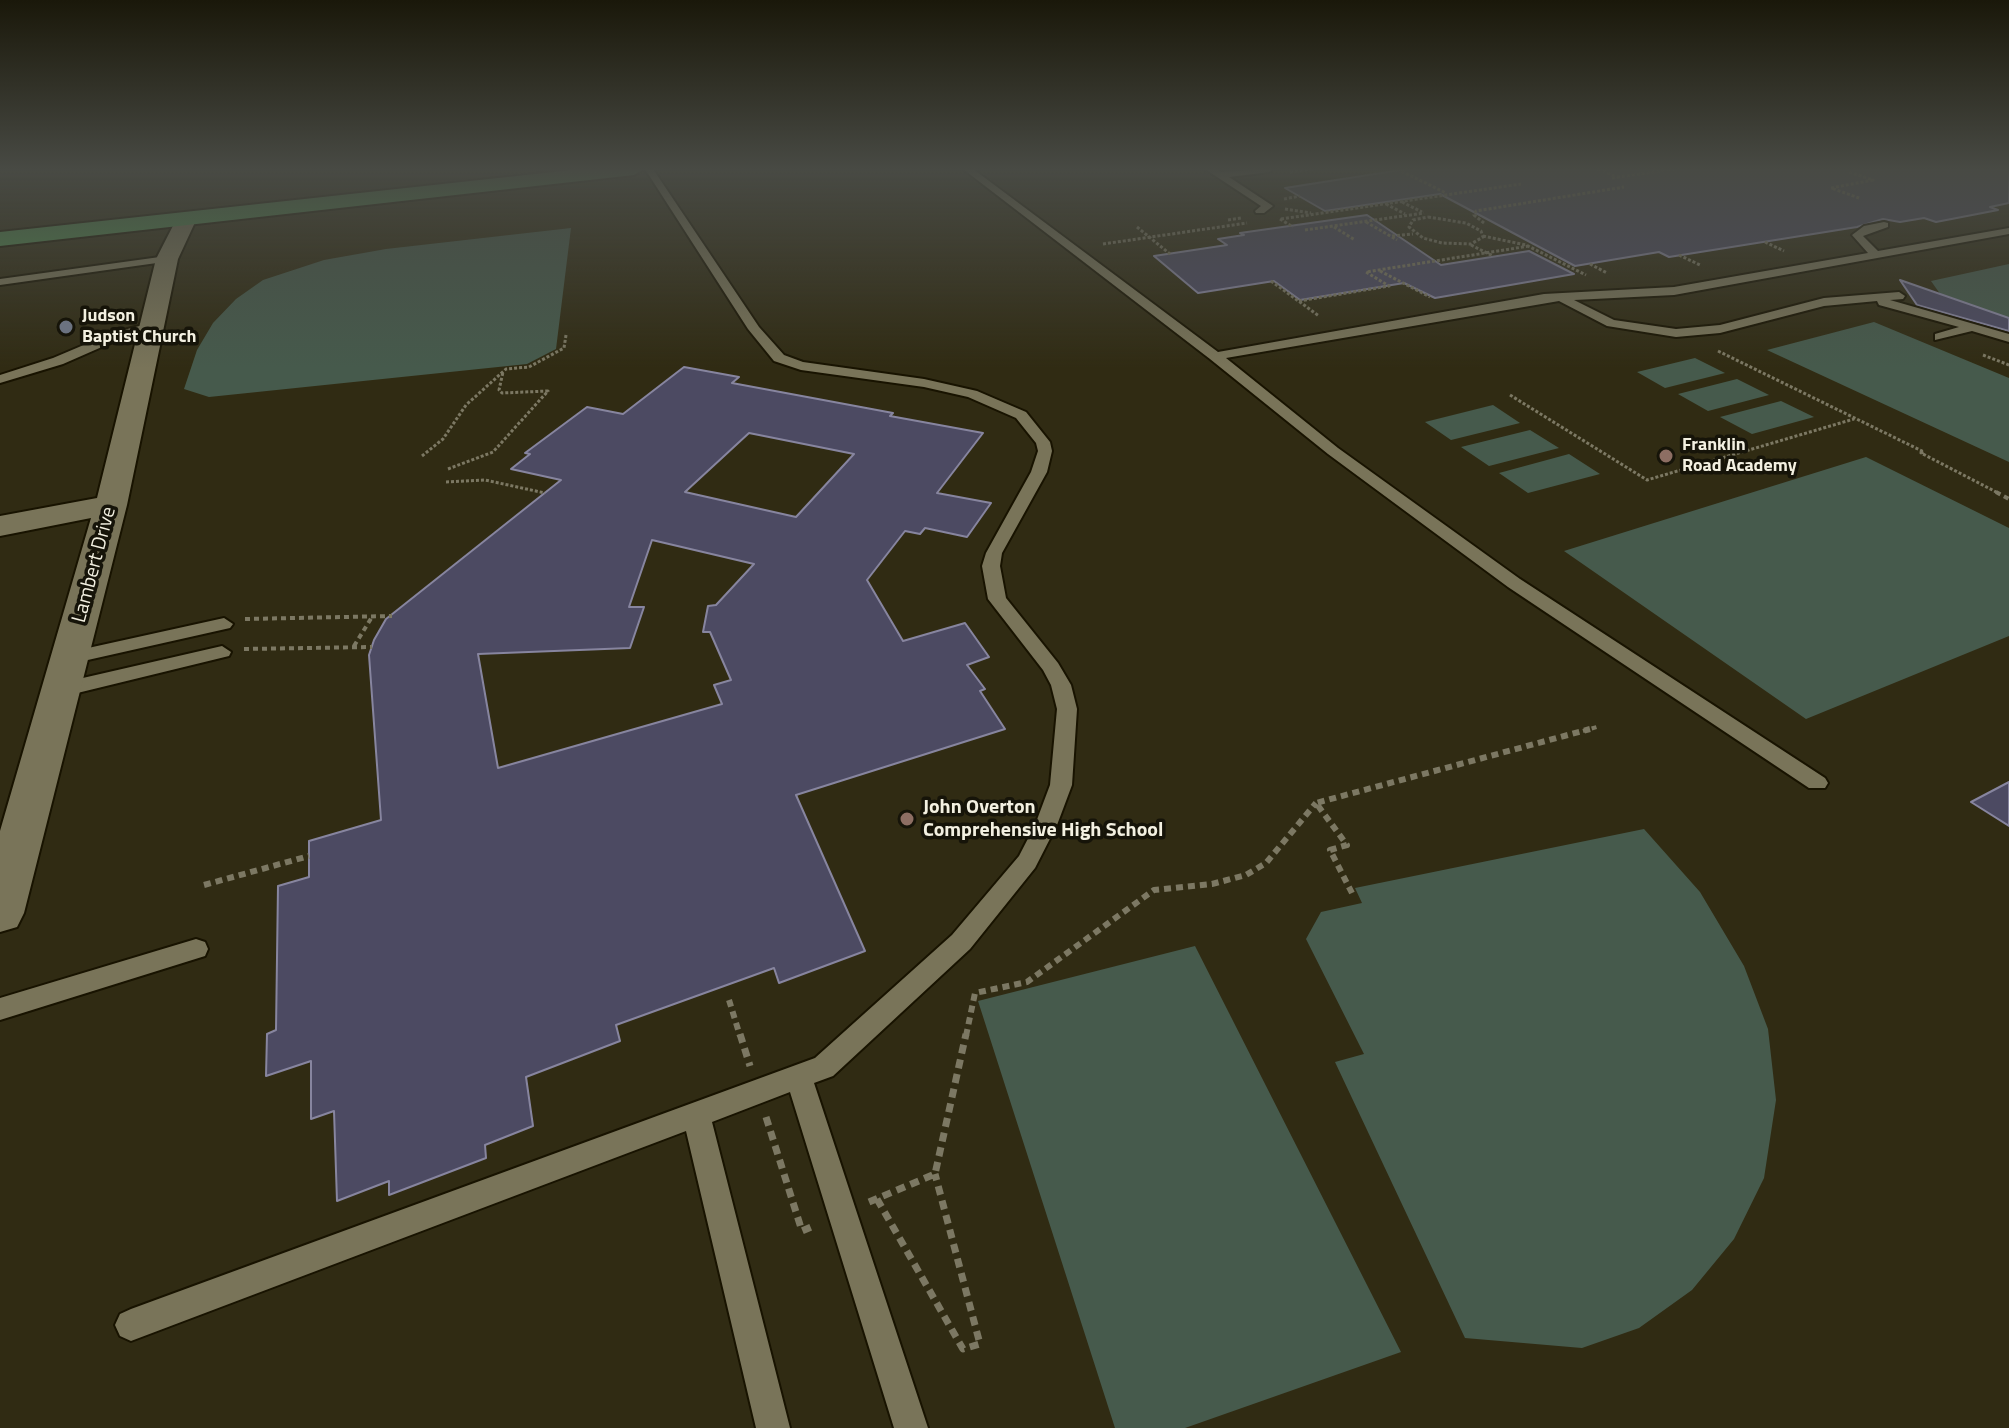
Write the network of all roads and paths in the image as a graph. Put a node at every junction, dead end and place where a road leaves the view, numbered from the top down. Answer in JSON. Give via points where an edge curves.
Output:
{"nodes":[{"id":1,"x":30,"y":236,"type":"edge"},
{"id":2,"x":178,"y":236,"type":"edge"},
{"id":3,"x":693,"y":236,"type":"edge"},
{"id":4,"x":1056,"y":236,"type":"edge"},
{"id":5,"x":1160,"y":236,"type":"edge"},
{"id":6,"x":1348,"y":236,"type":"edge"},
{"id":7,"x":1391,"y":236,"type":"joint"},
{"id":8,"x":1395,"y":236,"type":"edge"},
{"id":9,"x":1419,"y":236,"type":"edge"},
{"id":10,"x":1483,"y":236,"type":"joint"},
{"id":11,"x":1858,"y":236,"type":"edge"},
{"id":12,"x":1985,"y":236,"type":"edge"},
{"id":13,"x":1150,"y":237,"type":"junction"},
{"id":14,"x":0,"y":239,"type":"edge"},
{"id":15,"x":1355,"y":240,"type":"dead end"},
{"id":16,"x":1397,"y":240,"type":"dead end"},
{"id":17,"x":1471,"y":244,"type":"junction"},
{"id":18,"x":1098,"y":245,"type":"dead end"},
{"id":19,"x":1529,"y":246,"type":"junction"},
{"id":20,"x":1552,"y":253,"type":"dead end"},
{"id":21,"x":1874,"y":253,"type":"junction"},
{"id":22,"x":1170,"y":254,"type":"dead end"},
{"id":23,"x":1545,"y":254,"type":"junction"},
{"id":24,"x":1538,"y":255,"type":"dead end"},
{"id":25,"x":1493,"y":256,"type":"dead end"},
{"id":26,"x":167,"y":259,"type":"junction"},
{"id":27,"x":1403,"y":260,"type":"dead end"},
{"id":28,"x":1412,"y":265,"type":"junction"},
{"id":29,"x":1593,"y":279,"type":"dead end"},
{"id":30,"x":1271,"y":281,"type":"dead end"},
{"id":31,"x":0,"y":282,"type":"edge"},
{"id":32,"x":1560,"y":296,"type":"junction"},
{"id":33,"x":1899,"y":296,"type":"dead end"},
{"id":34,"x":1863,"y":298,"type":"junction"},
{"id":35,"x":1299,"y":301,"type":"junction"},
{"id":36,"x":151,"y":327,"type":"junction"},
{"id":37,"x":1975,"y":327,"type":"junction"},
{"id":38,"x":1343,"y":333,"type":"junction"},
{"id":39,"x":1681,"y":333,"type":"junction"},
{"id":40,"x":566,"y":335,"type":"dead end"},
{"id":41,"x":1939,"y":337,"type":"dead end"},
{"id":42,"x":2009,"y":338,"type":"edge"},
{"id":43,"x":1215,"y":356,"type":"junction"},
{"id":44,"x":503,"y":372,"type":"junction"},
{"id":45,"x":0,"y":379,"type":"edge"},
{"id":46,"x":1510,"y":395,"type":"dead end"},
{"id":47,"x":1855,"y":419,"type":"junction"},
{"id":48,"x":422,"y":456,"type":"dead end"},
{"id":49,"x":448,"y":469,"type":"dead end"},
{"id":50,"x":446,"y":482,"type":"dead end"},
{"id":51,"x":545,"y":493,"type":"dead end"},
{"id":52,"x":2009,"y":499,"type":"edge"},
{"id":53,"x":111,"y":505,"type":"junction"},
{"id":54,"x":0,"y":526,"type":"edge"},
{"id":55,"x":392,"y":616,"type":"dead end"},
{"id":56,"x":372,"y":617,"type":"junction"},
{"id":57,"x":232,"y":621,"type":"joint"},
{"id":58,"x":354,"y":647,"type":"junction"},
{"id":59,"x":372,"y":647,"type":"dead end"},
{"id":60,"x":230,"y":650,"type":"joint"},
{"id":61,"x":66,"y":674,"type":"junction"},
{"id":62,"x":1600,"y":726,"type":"dead end"},
{"id":63,"x":1817,"y":783,"type":"dead end"},
{"id":64,"x":1316,"y":803,"type":"junction"},
{"id":65,"x":309,"y":856,"type":"dead end"},
{"id":66,"x":204,"y":885,"type":"dead end"},
{"id":67,"x":1352,"y":893,"type":"dead end"},
{"id":68,"x":0,"y":913,"type":"edge"},
{"id":69,"x":196,"y":949,"type":"dead end"},
{"id":70,"x":729,"y":1000,"type":"dead end"},
{"id":71,"x":0,"y":1009,"type":"edge"},
{"id":72,"x":799,"y":1077,"type":"junction"},
{"id":73,"x":758,"y":1091,"type":"junction"},
{"id":74,"x":696,"y":1115,"type":"junction"},
{"id":75,"x":935,"y":1174,"type":"junction"},
{"id":76,"x":877,"y":1199,"type":"junction"},
{"id":77,"x":843,"y":1214,"type":"junction"},
{"id":78,"x":131,"y":1325,"type":"dead end"},
{"id":79,"x":773,"y":1428,"type":"edge"},
{"id":80,"x":911,"y":1428,"type":"edge"}],
"edges":[{"from":1,"to":14,"type":"main road"},
{"from":2,"to":26,"type":"street","name":"Lambert Drive"},
{"from":3,"to":72,"type":"lane","via":[[779,358],[972,394],[1021,415],[1045,451],[1039,472],[994,553],[991,580],[997,599],[1061,685],[1067,709],[1061,785],[1027,862],[961,942],[824,1067]]},
{"from":4,"to":43,"type":"lane"},
{"from":5,"to":13,"type":"path"},
{"from":6,"to":15,"type":"path"},
{"from":7,"to":8,"type":"path"},
{"from":7,"to":16,"type":"path"},
{"from":9,"to":17,"type":"path"},
{"from":10,"to":17,"type":"path"},
{"from":10,"to":19,"type":"path"},
{"from":11,"to":21,"type":"lane"},
{"from":12,"to":21,"type":"lane"},
{"from":13,"to":18,"type":"path"},
{"from":13,"to":22,"type":"path"},
{"from":17,"to":25,"type":"path"},
{"from":19,"to":23,"type":"path"},
{"from":19,"to":28,"type":"path"},
{"from":20,"to":23,"type":"path"},
{"from":21,"to":32,"type":"lane","via":[[1660,293]]},
{"from":23,"to":24,"type":"path"},
{"from":23,"to":29,"type":"path"},
{"from":26,"to":31,"type":"lane"},
{"from":26,"to":36,"type":"street","name":"Lambert Drive"},
{"from":27,"to":28,"type":"path"},
{"from":28,"to":35,"type":"path","via":[[1366,272],[1389,286]]},
{"from":30,"to":35,"type":"path"},
{"from":32,"to":38,"type":"lane"},
{"from":32,"to":39,"type":"lane","via":[[1611,323]]},
{"from":33,"to":34,"type":"lane"},
{"from":34,"to":37,"type":"lane"},
{"from":34,"to":39,"type":"lane","via":[[1815,303],[1720,329]]},
{"from":35,"to":38,"type":"path"},
{"from":36,"to":45,"type":"lane"},
{"from":36,"to":53,"type":"street","name":"Lambert Drive"},
{"from":37,"to":41,"type":"lane"},
{"from":37,"to":42,"type":"lane"},
{"from":38,"to":43,"type":"lane"},
{"from":39,"to":47,"type":"path"},
{"from":40,"to":44,"type":"path","via":[[564,348],[529,367]]},
{"from":43,"to":63,"type":"lane","via":[[1333,451],[1514,583]]},
{"from":44,"to":48,"type":"path"},
{"from":44,"to":49,"type":"path","via":[[502,393],[548,391],[493,452]]},
{"from":46,"to":47,"type":"path","via":[[1647,480]]},
{"from":47,"to":52,"type":"path"},
{"from":50,"to":51,"type":"path","via":[[485,480]]},
{"from":53,"to":54,"type":"street"},
{"from":53,"to":61,"type":"street","name":"Lambert Drive"},
{"from":55,"to":56,"type":"path"},
{"from":56,"to":57,"type":"path"},
{"from":56,"to":58,"type":"path"},
{"from":57,"to":61,"type":"lane"},
{"from":58,"to":59,"type":"path"},
{"from":58,"to":60,"type":"path"},
{"from":60,"to":61,"type":"lane"},
{"from":61,"to":68,"type":"street","name":"Lambert Drive"},
{"from":62,"to":64,"type":"path"},
{"from":64,"to":67,"type":"path","via":[[1347,845],[1330,850]]},
{"from":64,"to":75,"type":"path","via":[[1266,863],[1246,875],[1154,890],[1027,982],[975,993]]},
{"from":65,"to":66,"type":"path"},
{"from":69,"to":71,"type":"lane"},
{"from":70,"to":73,"type":"path"},
{"from":72,"to":73,"type":"lane"},
{"from":72,"to":77,"type":"lane"},
{"from":73,"to":74,"type":"lane"},
{"from":73,"to":77,"type":"path","via":[[802,1231]]},
{"from":74,"to":78,"type":"lane"},
{"from":74,"to":79,"type":"lane"},
{"from":75,"to":76,"type":"path"},
{"from":75,"to":76,"type":"path","via":[[980,1344],[963,1349]]},
{"from":76,"to":77,"type":"path"},
{"from":77,"to":80,"type":"lane"}]}
